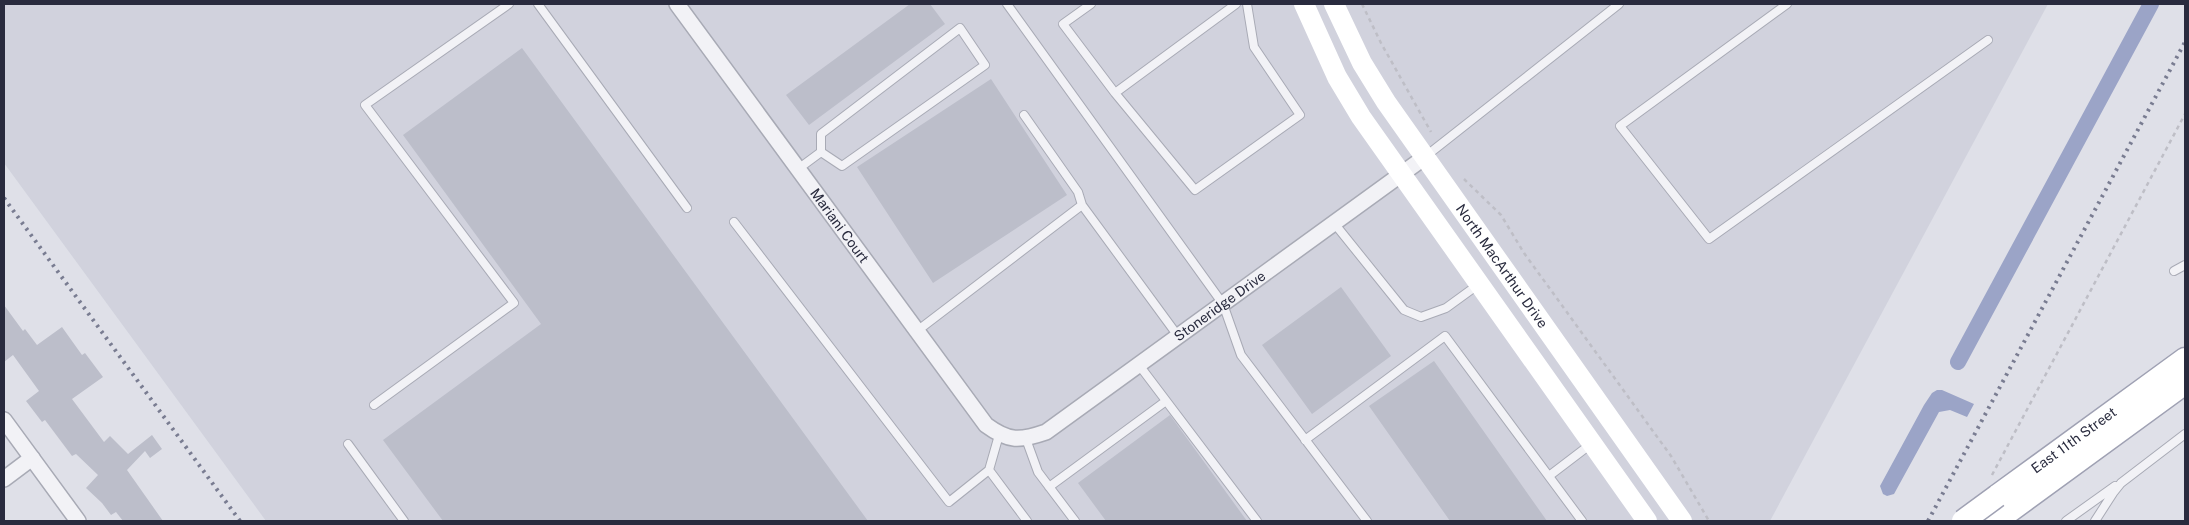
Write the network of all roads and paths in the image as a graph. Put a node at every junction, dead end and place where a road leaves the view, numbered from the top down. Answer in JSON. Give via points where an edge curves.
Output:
{"nodes":[{"id":1,"x":509,"y":4,"type":"edge"},
{"id":2,"x":538,"y":4,"type":"edge"},
{"id":3,"x":677,"y":4,"type":"edge"},
{"id":4,"x":1007,"y":4,"type":"edge"},
{"id":5,"x":1091,"y":4,"type":"edge"},
{"id":6,"x":1236,"y":4,"type":"edge"},
{"id":7,"x":1247,"y":4,"type":"edge"},
{"id":8,"x":1304,"y":4,"type":"edge"},
{"id":9,"x":1334,"y":4,"type":"edge"},
{"id":10,"x":1362,"y":4,"type":"edge"},
{"id":11,"x":1619,"y":4,"type":"edge"},
{"id":12,"x":1787,"y":4,"type":"edge"},
{"id":13,"x":1988,"y":40,"type":"dead end"},
{"id":14,"x":1115,"y":93,"type":"junction"},
{"id":15,"x":2185,"y":114,"type":"edge"},
{"id":16,"x":1024,"y":115,"type":"dead end"},
{"id":17,"x":1432,"y":151,"type":"junction"},
{"id":18,"x":821,"y":152,"type":"junction"},
{"id":19,"x":798,"y":169,"type":"junction"},
{"id":20,"x":1401,"y":174,"type":"junction"},
{"id":21,"x":1460,"y":176,"type":"dead end"},
{"id":22,"x":1082,"y":205,"type":"junction"},
{"id":23,"x":687,"y":208,"type":"dead end"},
{"id":24,"x":734,"y":222,"type":"dead end"},
{"id":25,"x":1334,"y":222,"type":"junction"},
{"id":26,"x":2185,"y":265,"type":"edge"},
{"id":27,"x":2174,"y":271,"type":"dead end"},
{"id":28,"x":1479,"y":284,"type":"junction"},
{"id":29,"x":1223,"y":304,"type":"junction"},
{"id":30,"x":917,"y":331,"type":"junction"},
{"id":31,"x":1178,"y":336,"type":"junction"},
{"id":32,"x":2185,"y":358,"type":"edge"},
{"id":33,"x":1139,"y":365,"type":"junction"},
{"id":34,"x":2185,"y":384,"type":"edge"},
{"id":35,"x":1166,"y":401,"type":"junction"},
{"id":36,"x":374,"y":405,"type":"dead end"},
{"id":37,"x":4,"y":420,"type":"edge"},
{"id":38,"x":2185,"y":434,"type":"edge"},
{"id":39,"x":1004,"y":437,"type":"junction"},
{"id":40,"x":1026,"y":439,"type":"junction"},
{"id":41,"x":1305,"y":440,"type":"junction"},
{"id":42,"x":1592,"y":443,"type":"junction"},
{"id":43,"x":348,"y":444,"type":"dead end"},
{"id":44,"x":32,"y":458,"type":"junction"},
{"id":45,"x":989,"y":470,"type":"junction"},
{"id":46,"x":2131,"y":475,"type":"junction"},
{"id":47,"x":1549,"y":476,"type":"junction"},
{"id":48,"x":4,"y":479,"type":"edge"},
{"id":49,"x":1049,"y":487,"type":"junction"},
{"id":50,"x":1993,"y":488,"type":"junction"},
{"id":51,"x":78,"y":521,"type":"edge"},
{"id":52,"x":404,"y":521,"type":"edge"},
{"id":53,"x":1027,"y":521,"type":"edge"},
{"id":54,"x":1075,"y":521,"type":"edge"},
{"id":55,"x":1257,"y":521,"type":"edge"},
{"id":56,"x":1367,"y":521,"type":"edge"},
{"id":57,"x":1582,"y":521,"type":"edge"},
{"id":58,"x":1647,"y":521,"type":"edge"},
{"id":59,"x":1682,"y":521,"type":"edge"},
{"id":60,"x":1708,"y":521,"type":"edge"},
{"id":61,"x":1963,"y":521,"type":"edge"},
{"id":62,"x":1996,"y":521,"type":"edge"},
{"id":63,"x":2066,"y":521,"type":"edge"},
{"id":64,"x":2096,"y":521,"type":"edge"}],
"edges":[{"from":1,"to":36,"type":"lane","via":[[365,105],[514,303]]},
{"from":2,"to":23,"type":"lane"},
{"from":3,"to":19,"type":"street","name":"Mariani Court"},
{"from":4,"to":29,"type":"lane"},
{"from":5,"to":14,"type":"lane","via":[[1063,24]]},
{"from":6,"to":14,"type":"lane"},
{"from":7,"to":14,"type":"lane","via":[[1254,47],[1300,115],[1195,190]]},
{"from":8,"to":20,"type":"main road","name":"North MacArthur Drive","via":[[1338,78]]},
{"from":9,"to":17,"type":"main road","name":"North MacArthur Drive","via":[[1362,63],[1386,102]]},
{"from":10,"to":17,"type":"path"},
{"from":11,"to":17,"type":"lane"},
{"from":12,"to":13,"type":"lane","via":[[1620,126],[1709,239]]},
{"from":15,"to":50,"type":"path"},
{"from":16,"to":22,"type":"lane","via":[[1078,192]]},
{"from":17,"to":20,"type":"street","name":"Stoneridge Drive"},
{"from":17,"to":59,"type":"main road","name":"North MacArthur Drive"},
{"from":18,"to":18,"type":"lane","via":[[821,134],[960,28],[985,65],[842,166]]},
{"from":18,"to":19,"type":"lane"},
{"from":19,"to":30,"type":"street","name":"Mariani Court"},
{"from":20,"to":25,"type":"street","name":"Stoneridge Drive"},
{"from":20,"to":28,"type":"main road","name":"North MacArthur Drive"},
{"from":21,"to":60,"type":"path","via":[[1501,215],[1524,253],[1671,456]]},
{"from":22,"to":30,"type":"lane"},
{"from":22,"to":31,"type":"lane"},
{"from":24,"to":45,"type":"lane","via":[[949,502]]},
{"from":25,"to":28,"type":"lane","via":[[1404,310],[1421,317],[1446,308]]},
{"from":25,"to":29,"type":"street","name":"Stoneridge Drive"},
{"from":26,"to":27,"type":"lane"},
{"from":28,"to":42,"type":"main road","name":"North MacArthur Drive"},
{"from":29,"to":31,"type":"street","name":"Stoneridge Drive"},
{"from":29,"to":41,"type":"lane","via":[[1241,355]]},
{"from":30,"to":39,"type":"street","name":"Mariani Court","via":[[986,426]]},
{"from":31,"to":33,"type":"street","name":"Stoneridge Drive"},
{"from":32,"to":50,"type":"main road","name":"East 11th Street"},
{"from":33,"to":35,"type":"lane"},
{"from":33,"to":40,"type":"street","name":"Stoneridge Drive","via":[[1046,432]]},
{"from":34,"to":62,"type":"main road","name":"East 11th Street"},
{"from":35,"to":49,"type":"lane"},
{"from":35,"to":55,"type":"lane"},
{"from":37,"to":44,"type":"street"},
{"from":38,"to":46,"type":"lane"},
{"from":39,"to":40,"type":"street","name":"Stoneridge Drive"},
{"from":39,"to":45,"type":"lane"},
{"from":40,"to":49,"type":"lane","via":[[1038,472]]},
{"from":41,"to":47,"type":"lane","via":[[1445,336]]},
{"from":41,"to":56,"type":"lane"},
{"from":42,"to":47,"type":"lane"},
{"from":42,"to":58,"type":"main road","name":"North MacArthur Drive"},
{"from":43,"to":52,"type":"lane"},
{"from":44,"to":48,"type":"street"},
{"from":44,"to":51,"type":"street"},
{"from":45,"to":53,"type":"lane"},
{"from":46,"to":63,"type":"lane"},
{"from":46,"to":64,"type":"lane","via":[[2113,493]]},
{"from":47,"to":57,"type":"lane"},
{"from":49,"to":54,"type":"lane"},
{"from":50,"to":61,"type":"main road","name":"East 11th Street","bridge":true}]}
